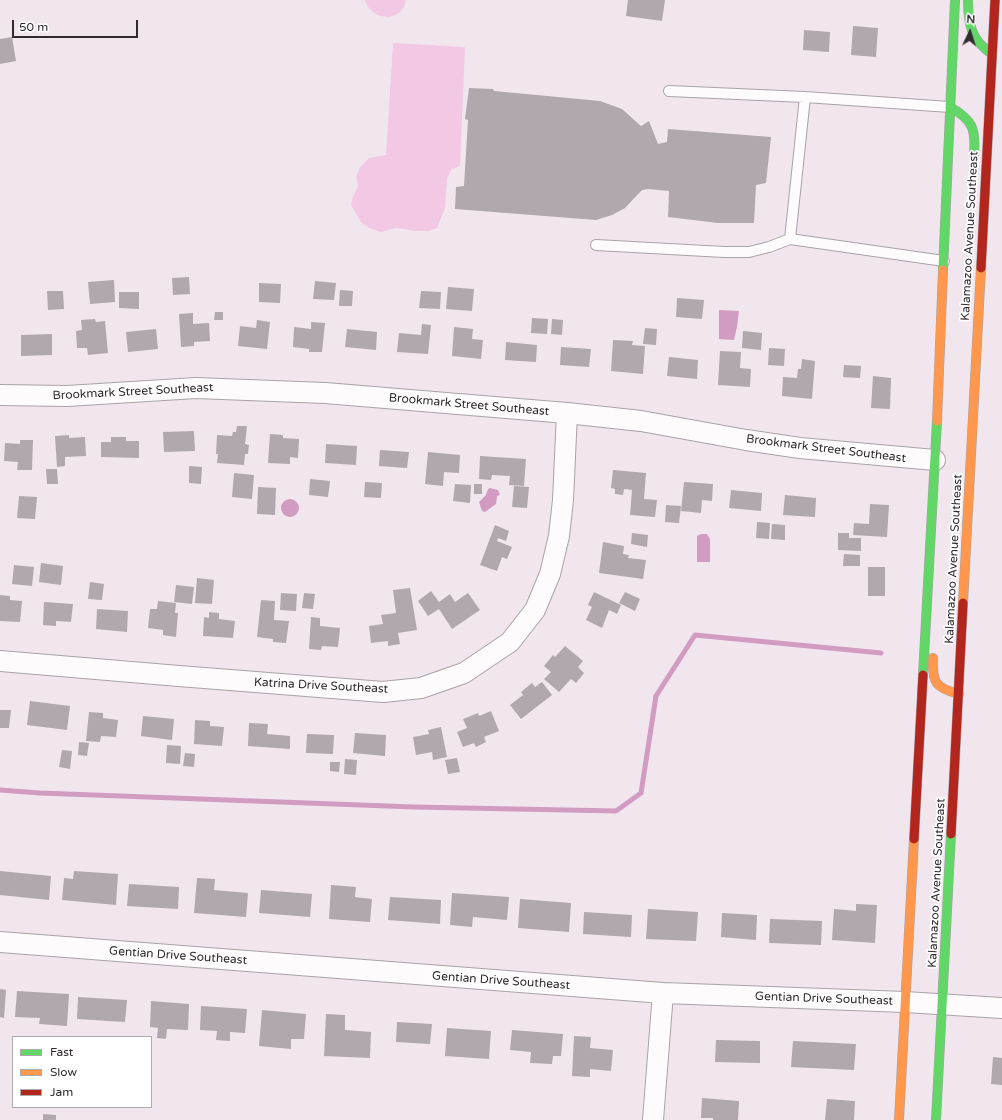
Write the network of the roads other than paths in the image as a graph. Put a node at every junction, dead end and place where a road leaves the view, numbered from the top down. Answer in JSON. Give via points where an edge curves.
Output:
{"nodes":[{"id":1,"x":955,"y":0,"type":"edge"},
{"id":2,"x":968,"y":0,"type":"edge"},
{"id":3,"x":994,"y":0,"type":"edge"},
{"id":4,"x":997,"y":54,"type":"edge"},
{"id":5,"x":669,"y":91,"type":"dead end"},
{"id":6,"x":805,"y":97,"type":"junction"},
{"id":7,"x":950,"y":107,"type":"junction"},
{"id":8,"x":974,"y":161,"type":"dead end"},
{"id":9,"x":790,"y":239,"type":"junction"},
{"id":10,"x":596,"y":245,"type":"dead end"},
{"id":11,"x":944,"y":261,"type":"junction"},
{"id":12,"x":969,"y":325,"type":"dead end"},
{"id":13,"x":977,"y":344,"type":"junction"},
{"id":14,"x":0,"y":395,"type":"edge"},
{"id":15,"x":567,"y":413,"type":"junction"},
{"id":16,"x":934,"y":460,"type":"junction"},
{"id":17,"x":932,"y":514,"type":"junction"},
{"id":18,"x":936,"y":608,"type":"dead end"},
{"id":19,"x":934,"y":646,"type":"dead end"},
{"id":20,"x":0,"y":661,"type":"edge"},
{"id":21,"x":959,"y":694,"type":"junction"},
{"id":22,"x":0,"y":942,"type":"edge"},
{"id":23,"x":663,"y":993,"type":"junction"},
{"id":24,"x":905,"y":1002,"type":"junction"},
{"id":25,"x":943,"y":1004,"type":"junction"},
{"id":26,"x":1002,"y":1008,"type":"edge"},
{"id":27,"x":653,"y":1120,"type":"edge"},
{"id":28,"x":899,"y":1120,"type":"edge"},
{"id":29,"x":936,"y":1120,"type":"edge"}],
"edges":[{"from":1,"to":7,"type":"main road","name":"Kalamazoo Avenue Southeast"},
{"from":2,"to":4,"type":"main road","via":[[971,32],[984,49]]},
{"from":3,"to":4,"type":"main road","name":"Kalamazoo Avenue Southeast"},
{"from":4,"to":13,"type":"main road","name":"Kalamazoo Avenue Southeast"},
{"from":5,"to":6,"type":"lane"},
{"from":6,"to":7,"type":"lane"},
{"from":6,"to":9,"type":"lane"},
{"from":7,"to":8,"type":"main road","via":[[966,116],[974,128]]},
{"from":7,"to":11,"type":"main road","name":"Kalamazoo Avenue Southeast"},
{"from":9,"to":10,"type":"lane","via":[[749,252]]},
{"from":9,"to":11,"type":"lane"},
{"from":11,"to":16,"type":"main road","name":"Kalamazoo Avenue Southeast"},
{"from":12,"to":13,"type":"main road"},
{"from":13,"to":21,"type":"main road","name":"Kalamazoo Avenue Southeast"},
{"from":14,"to":15,"type":"street","name":"Brookmark Street Southeast","via":[[67,396],[174,388],[233,389],[325,393]]},
{"from":15,"to":16,"type":"street","name":"Brookmark Street Southeast","via":[[641,421],[800,448]]},
{"from":15,"to":20,"type":"street","name":"Katrina Drive Southeast","via":[[559,536],[550,574],[534,610],[510,642],[464,673],[421,688],[383,692]]},
{"from":16,"to":17,"type":"main road","name":"Kalamazoo Avenue Southeast"},
{"from":17,"to":18,"type":"main road","via":[[939,541]]},
{"from":17,"to":24,"type":"main road","name":"Kalamazoo Avenue Southeast"},
{"from":19,"to":21,"type":"main road","via":[[932,672],[936,686],[947,692]]},
{"from":21,"to":25,"type":"main road","name":"Kalamazoo Avenue Southeast"},
{"from":22,"to":23,"type":"street","name":"Gentian Drive Southeast"},
{"from":23,"to":24,"type":"street","name":"Gentian Drive Southeast"},
{"from":23,"to":27,"type":"street"},
{"from":24,"to":25,"type":"street","name":"Gentian Drive Southeast"},
{"from":24,"to":28,"type":"main road","name":"Kalamazoo Avenue Southeast"},
{"from":25,"to":26,"type":"street","name":"Gentian Drive Southeast"},
{"from":25,"to":29,"type":"main road","name":"Kalamazoo Avenue Southeast"}]}
